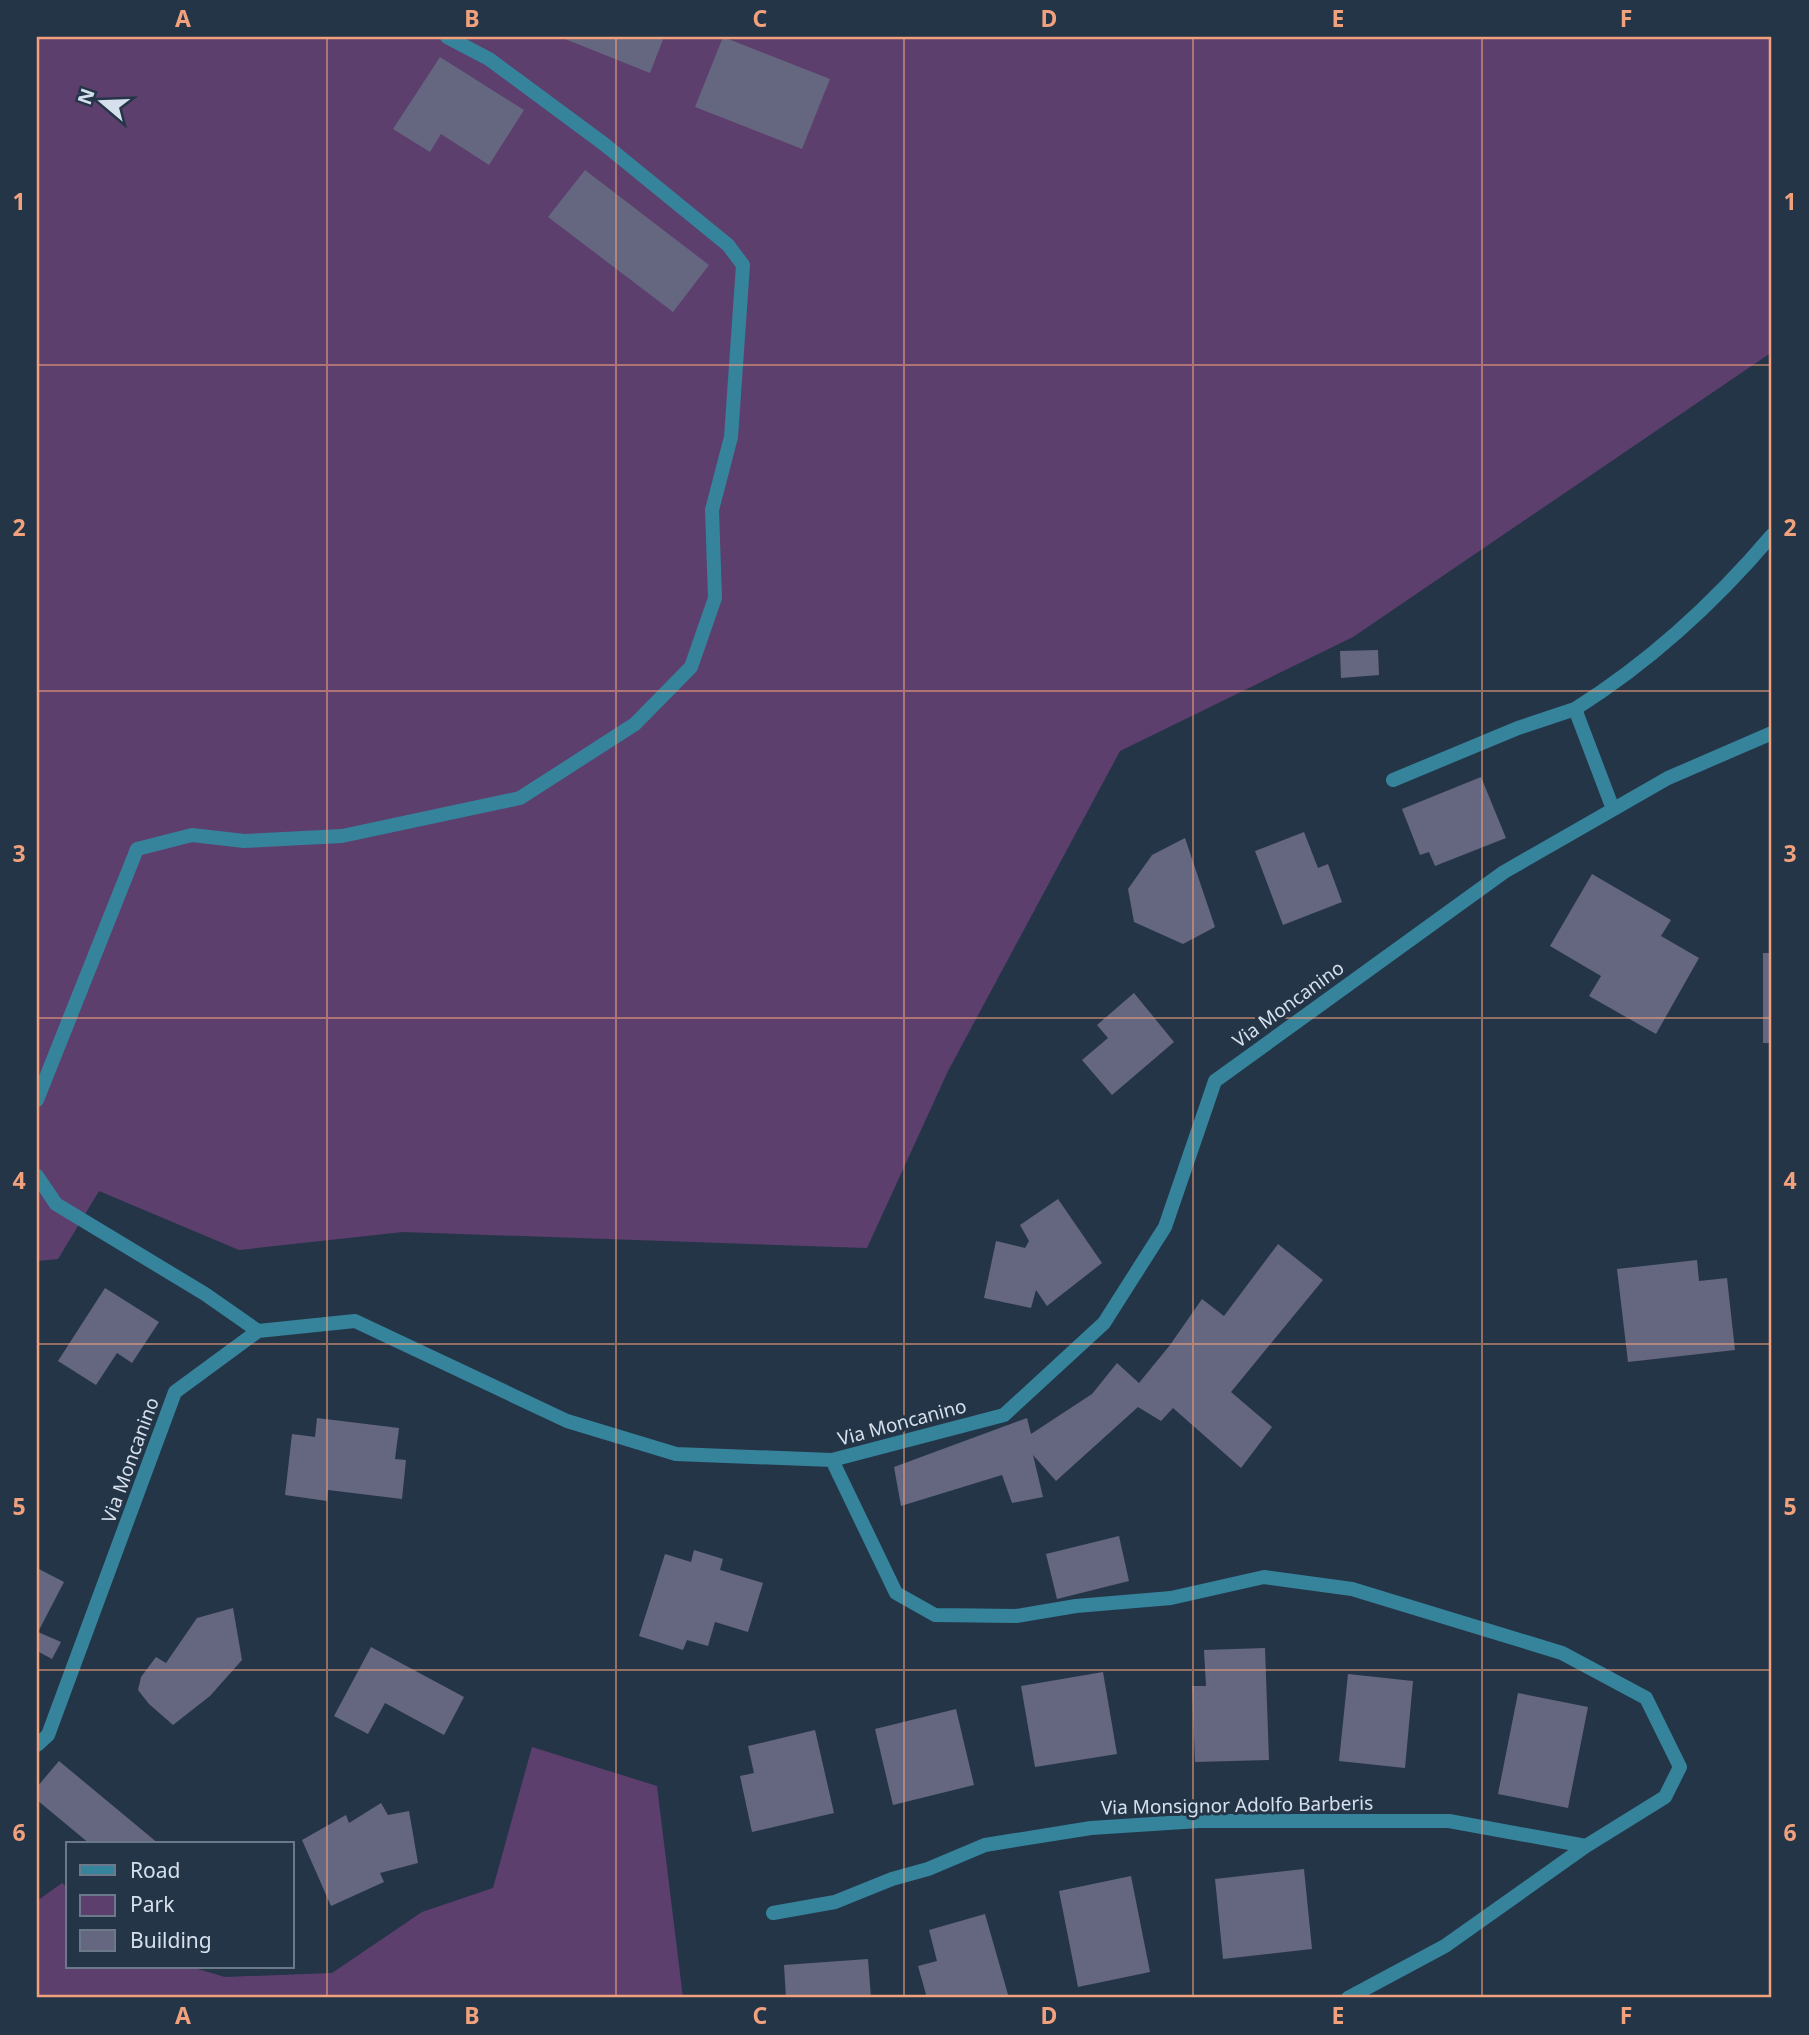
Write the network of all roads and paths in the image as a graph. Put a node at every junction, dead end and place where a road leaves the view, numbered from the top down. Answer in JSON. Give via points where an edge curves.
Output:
{"nodes":[{"id":1,"x":447,"y":37,"type":"edge"},
{"id":2,"x":1772,"y":535,"type":"edge"},
{"id":3,"x":1575,"y":709,"type":"junction"},
{"id":4,"x":1772,"y":733,"type":"edge"},
{"id":5,"x":1392,"y":780,"type":"dead end"},
{"id":6,"x":1613,"y":810,"type":"junction"},
{"id":7,"x":37,"y":1100,"type":"edge"},
{"id":8,"x":37,"y":1176,"type":"edge"},
{"id":9,"x":258,"y":1331,"type":"junction"},
{"id":10,"x":832,"y":1460,"type":"junction"},
{"id":11,"x":37,"y":1745,"type":"edge"},
{"id":12,"x":1587,"y":1846,"type":"junction"},
{"id":13,"x":774,"y":1913,"type":"dead end"},
{"id":14,"x":1348,"y":1998,"type":"edge"}],
"edges":[{"from":1,"to":7,"type":"street","via":[[489,59],[604,144],[728,245],[743,264],[731,437],[712,510],[715,597],[691,667],[635,724],[520,797],[342,836],[244,841],[192,835],[137,849]]},
{"from":2,"to":3,"type":"street","via":[[1740,573],[1666,640],[1610,687]]},
{"from":3,"to":5,"type":"street"},
{"from":3,"to":6,"type":"street"},
{"from":4,"to":6,"type":"street","name":"Via Moncanino","via":[[1668,778]]},
{"from":6,"to":10,"type":"street","name":"Via Moncanino","via":[[1504,872],[1215,1081],[1165,1227],[1104,1323],[1004,1415]]},
{"from":8,"to":9,"type":"street","via":[[56,1204]]},
{"from":9,"to":10,"type":"street","name":"Via Moncanino","via":[[355,1321],[567,1421],[676,1454]]},
{"from":9,"to":11,"type":"street","name":"Via Moncanino","via":[[175,1392],[48,1735]]},
{"from":10,"to":12,"type":"street","via":[[896,1593],[935,1615],[1016,1616],[1171,1598],[1264,1577],[1352,1589],[1562,1653],[1646,1698],[1680,1768],[1665,1797]]},
{"from":12,"to":13,"type":"street","name":"Via Monsignor Adolfo Barberis","via":[[1449,1821],[1199,1821],[1091,1828],[985,1845],[835,1902]]},
{"from":12,"to":14,"type":"street","via":[[1445,1946]]}]}
